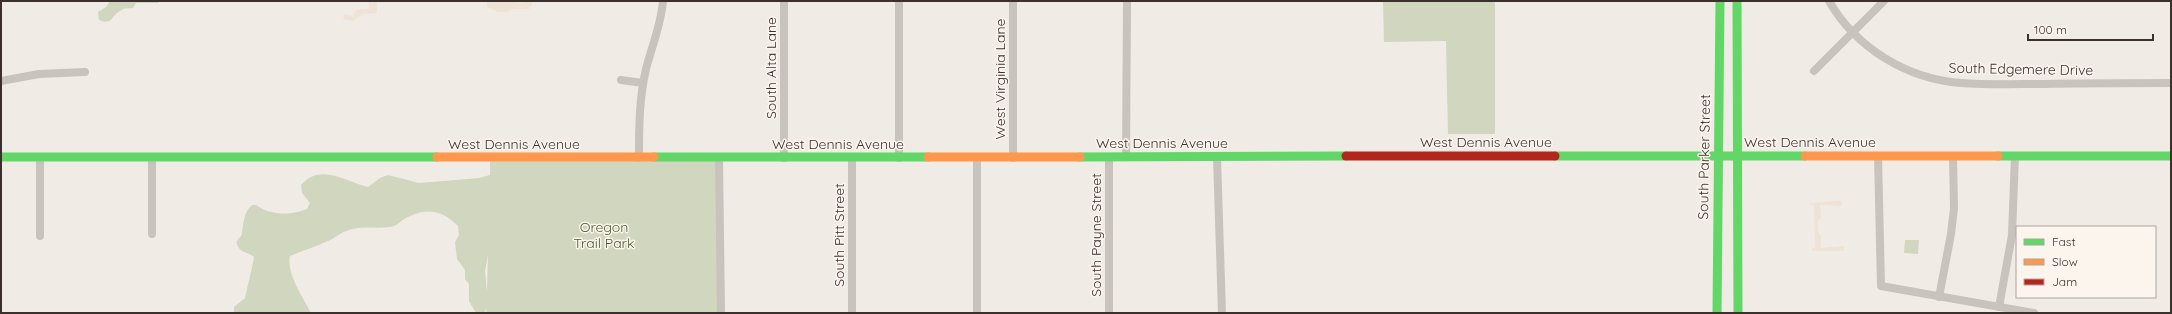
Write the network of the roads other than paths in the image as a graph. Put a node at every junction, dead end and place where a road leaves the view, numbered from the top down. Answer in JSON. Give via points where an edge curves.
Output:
{"nodes":[{"id":1,"x":664,"y":1,"type":"edge"},
{"id":2,"x":784,"y":1,"type":"edge"},
{"id":3,"x":899,"y":1,"type":"edge"},
{"id":4,"x":1013,"y":1,"type":"edge"},
{"id":5,"x":1127,"y":1,"type":"edge"},
{"id":6,"x":1720,"y":1,"type":"edge"},
{"id":7,"x":1737,"y":1,"type":"edge"},
{"id":8,"x":1829,"y":1,"type":"edge"},
{"id":9,"x":1884,"y":1,"type":"edge"},
{"id":10,"x":1852,"y":33,"type":"junction"},
{"id":11,"x":1814,"y":71,"type":"dead end"},
{"id":12,"x":85,"y":72,"type":"dead end"},
{"id":13,"x":621,"y":80,"type":"dead end"},
{"id":14,"x":1,"y":81,"type":"edge"},
{"id":15,"x":643,"y":83,"type":"junction"},
{"id":16,"x":2171,"y":83,"type":"edge"},
{"id":17,"x":1719,"y":155,"type":"junction"},
{"id":18,"x":1737,"y":156,"type":"junction"},
{"id":19,"x":1878,"y":156,"type":"junction"},
{"id":20,"x":1953,"y":156,"type":"junction"},
{"id":21,"x":2015,"y":156,"type":"junction"},
{"id":22,"x":2171,"y":156,"type":"edge"},
{"id":23,"x":1,"y":157,"type":"edge"},
{"id":24,"x":152,"y":157,"type":"junction"},
{"id":25,"x":1110,"y":157,"type":"junction"},
{"id":26,"x":1126,"y":157,"type":"junction"},
{"id":27,"x":1217,"y":157,"type":"junction"},
{"id":28,"x":40,"y":158,"type":"junction"},
{"id":29,"x":639,"y":158,"type":"junction"},
{"id":30,"x":719,"y":158,"type":"junction"},
{"id":31,"x":784,"y":158,"type":"junction"},
{"id":32,"x":852,"y":158,"type":"junction"},
{"id":33,"x":899,"y":158,"type":"junction"},
{"id":34,"x":977,"y":158,"type":"junction"},
{"id":35,"x":1013,"y":158,"type":"junction"},
{"id":36,"x":152,"y":234,"type":"dead end"},
{"id":37,"x":40,"y":236,"type":"dead end"},
{"id":38,"x":1717,"y":295,"type":"junction"},
{"id":39,"x":1939,"y":297,"type":"junction"},
{"id":40,"x":1999,"y":307,"type":"junction"},
{"id":41,"x":721,"y":313,"type":"edge"},
{"id":42,"x":852,"y":313,"type":"edge"},
{"id":43,"x":977,"y":313,"type":"edge"},
{"id":44,"x":1110,"y":313,"type":"edge"},
{"id":45,"x":1222,"y":313,"type":"edge"},
{"id":46,"x":1709,"y":313,"type":"edge"},
{"id":47,"x":1717,"y":313,"type":"edge"},
{"id":48,"x":1738,"y":313,"type":"edge"},
{"id":49,"x":2034,"y":313,"type":"edge"}],
"edges":[{"from":1,"to":15,"type":"street"},
{"from":2,"to":31,"type":"street","name":"South Alta Lane"},
{"from":3,"to":33,"type":"street"},
{"from":4,"to":35,"type":"street","name":"West Virginia Lane"},
{"from":5,"to":26,"type":"street"},
{"from":6,"to":17,"type":"main road","name":"South Parker Street"},
{"from":7,"to":18,"type":"main road"},
{"from":8,"to":10,"type":"street","name":"South Edgemere Drive"},
{"from":9,"to":10,"type":"street"},
{"from":10,"to":11,"type":"street"},
{"from":10,"to":16,"type":"street","name":"South Edgemere Drive","via":[[1900,67],[1938,80],[1961,83]]},
{"from":12,"to":14,"type":"street","via":[[39,74]]},
{"from":13,"to":15,"type":"street"},
{"from":15,"to":29,"type":"street"},
{"from":17,"to":18,"type":"main road","name":"West Dennis Avenue"},
{"from":17,"to":27,"type":"main road","name":"West Dennis Avenue"},
{"from":17,"to":38,"type":"main road","name":"South Parker Street"},
{"from":18,"to":19,"type":"main road","name":"West Dennis Avenue"},
{"from":18,"to":48,"type":"main road"},
{"from":19,"to":20,"type":"main road","name":"West Dennis Avenue"},
{"from":19,"to":39,"type":"street","via":[[1881,286]]},
{"from":20,"to":21,"type":"main road","name":"West Dennis Avenue"},
{"from":20,"to":39,"type":"street","via":[[1954,208]]},
{"from":21,"to":22,"type":"main road","name":"West Dennis Avenue"},
{"from":21,"to":40,"type":"street","via":[[2012,235]]},
{"from":23,"to":28,"type":"main road","name":"West Dennis Avenue"},
{"from":24,"to":28,"type":"main road","name":"West Dennis Avenue"},
{"from":24,"to":29,"type":"main road","name":"West Dennis Avenue"},
{"from":24,"to":36,"type":"street"},
{"from":25,"to":26,"type":"main road","name":"West Dennis Avenue"},
{"from":25,"to":35,"type":"main road","name":"West Dennis Avenue"},
{"from":25,"to":44,"type":"street","name":"South Payne Street"},
{"from":26,"to":27,"type":"main road","name":"West Dennis Avenue"},
{"from":27,"to":45,"type":"street"},
{"from":28,"to":37,"type":"street"},
{"from":29,"to":30,"type":"main road","name":"West Dennis Avenue"},
{"from":30,"to":31,"type":"main road","name":"West Dennis Avenue"},
{"from":30,"to":41,"type":"street"},
{"from":31,"to":32,"type":"main road","name":"West Dennis Avenue"},
{"from":32,"to":33,"type":"main road","name":"West Dennis Avenue"},
{"from":32,"to":42,"type":"street","name":"South Pitt Street"},
{"from":33,"to":34,"type":"main road","name":"West Dennis Avenue"},
{"from":34,"to":35,"type":"main road","name":"West Dennis Avenue"},
{"from":34,"to":43,"type":"street"},
{"from":38,"to":46,"type":"main road"},
{"from":38,"to":47,"type":"main road","name":"South Parker Street"},
{"from":39,"to":40,"type":"street"},
{"from":40,"to":49,"type":"street"}]}
